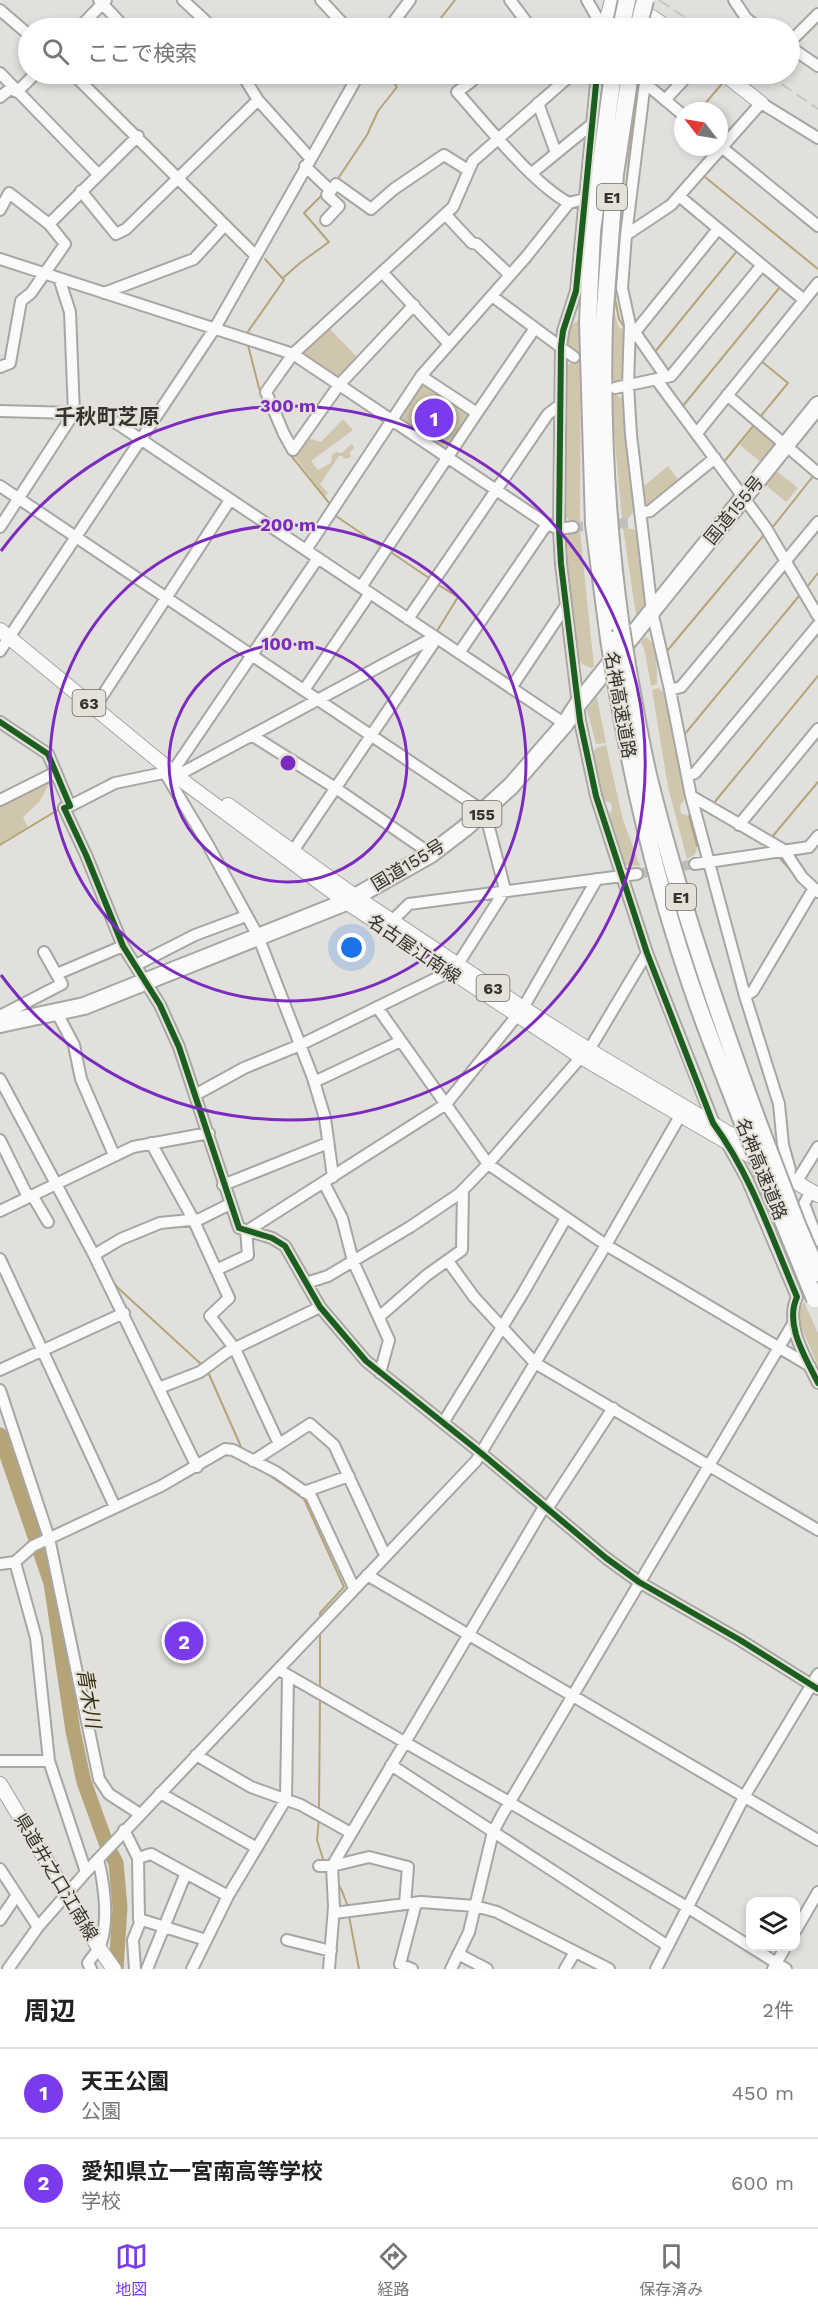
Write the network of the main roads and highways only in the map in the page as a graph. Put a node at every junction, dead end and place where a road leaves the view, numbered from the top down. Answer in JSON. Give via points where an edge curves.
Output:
{"nodes":[{"id":1,"x":612,"y":0,"type":"edge"},
{"id":2,"x":627,"y":0,"type":"edge"},
{"id":3,"x":645,"y":0,"type":"edge"},
{"id":4,"x":607,"y":18,"type":"edge"},
{"id":5,"x":623,"y":18,"type":"edge"},
{"id":6,"x":640,"y":18,"type":"edge"},
{"id":7,"x":612,"y":84,"type":"edge"},
{"id":8,"x":628,"y":84,"type":"edge"},
{"id":9,"x":737,"y":84,"type":"edge"},
{"id":10,"x":761,"y":103,"type":"road end"},
{"id":11,"x":596,"y":322,"type":"junction"},
{"id":12,"x":818,"y":405,"type":"edge"},
{"id":13,"x":4,"y":634,"type":"edge"},
{"id":14,"x":172,"y":773,"type":"junction"},
{"id":15,"x":351,"y":900,"type":"junction"},
{"id":16,"x":454,"y":968,"type":"junction"},
{"id":17,"x":0,"y":1024,"type":"edge"},
{"id":18,"x":585,"y":1054,"type":"junction"},
{"id":19,"x":749,"y":1120,"type":"junction"},
{"id":20,"x":816,"y":1191,"type":"edge"},
{"id":21,"x":818,"y":1273,"type":"edge"},
{"id":22,"x":817,"y":1298,"type":"edge"},
{"id":23,"x":0,"y":1784,"type":"edge"},
{"id":24,"x":114,"y":1969,"type":"edge"}],
"edges":[{"from":1,"to":4,"type":"main road"},
{"from":2,"to":5,"type":"highway","bridge":true},
{"from":3,"to":6,"type":"highway","bridge":true},
{"from":7,"to":11,"type":"highway","name":"名神高速道路","number":"E1","bridge":true,"via":[[592,231]]},
{"from":8,"to":11,"type":"highway","name":"名神高速道路","number":"E1","bridge":true},
{"from":9,"to":10,"type":"main road"},
{"from":11,"to":19,"type":"highway","name":"名神高速道路","number":"E1","bridge":true,"via":[[615,634],[636,789],[699,1007]]},
{"from":12,"to":15,"type":"highway","name":"国道155号","number":"155","via":[[538,757],[485,812],[431,854]]},
{"from":13,"to":14,"type":"main road","name":"名古屋江南線","number":"63"},
{"from":14,"to":15,"type":"main road","name":"名古屋江南線","number":"63","via":[[257,838]]},
{"from":14,"to":15,"type":"main road","name":"名古屋江南線","number":"63","via":[[192,780],[293,851]]},
{"from":15,"to":16,"type":"main road","name":"名古屋江南線","number":"63"},
{"from":15,"to":16,"type":"main road","name":"名古屋江南線","number":"63","via":[[393,920]]},
{"from":15,"to":17,"type":"highway","name":"国道155号","number":"155","via":[[108,997],[57,1013]]},
{"from":16,"to":18,"type":"main road","name":"名古屋江南線","number":"63"},
{"from":18,"to":20,"type":"main road","name":"名古屋江南線","number":"63","via":[[680,1116]]},
{"from":18,"to":20,"type":"main road","name":"名古屋江南線","number":"63","via":[[713,1123],[795,1173]]},
{"from":19,"to":21,"type":"highway","name":"名神高速道路","number":"E1","bridge":true},
{"from":19,"to":22,"type":"highway","name":"名神高速道路","number":"E1","bridge":true},
{"from":23,"to":24,"type":"main road","name":"県道井之口江南線"}]}
